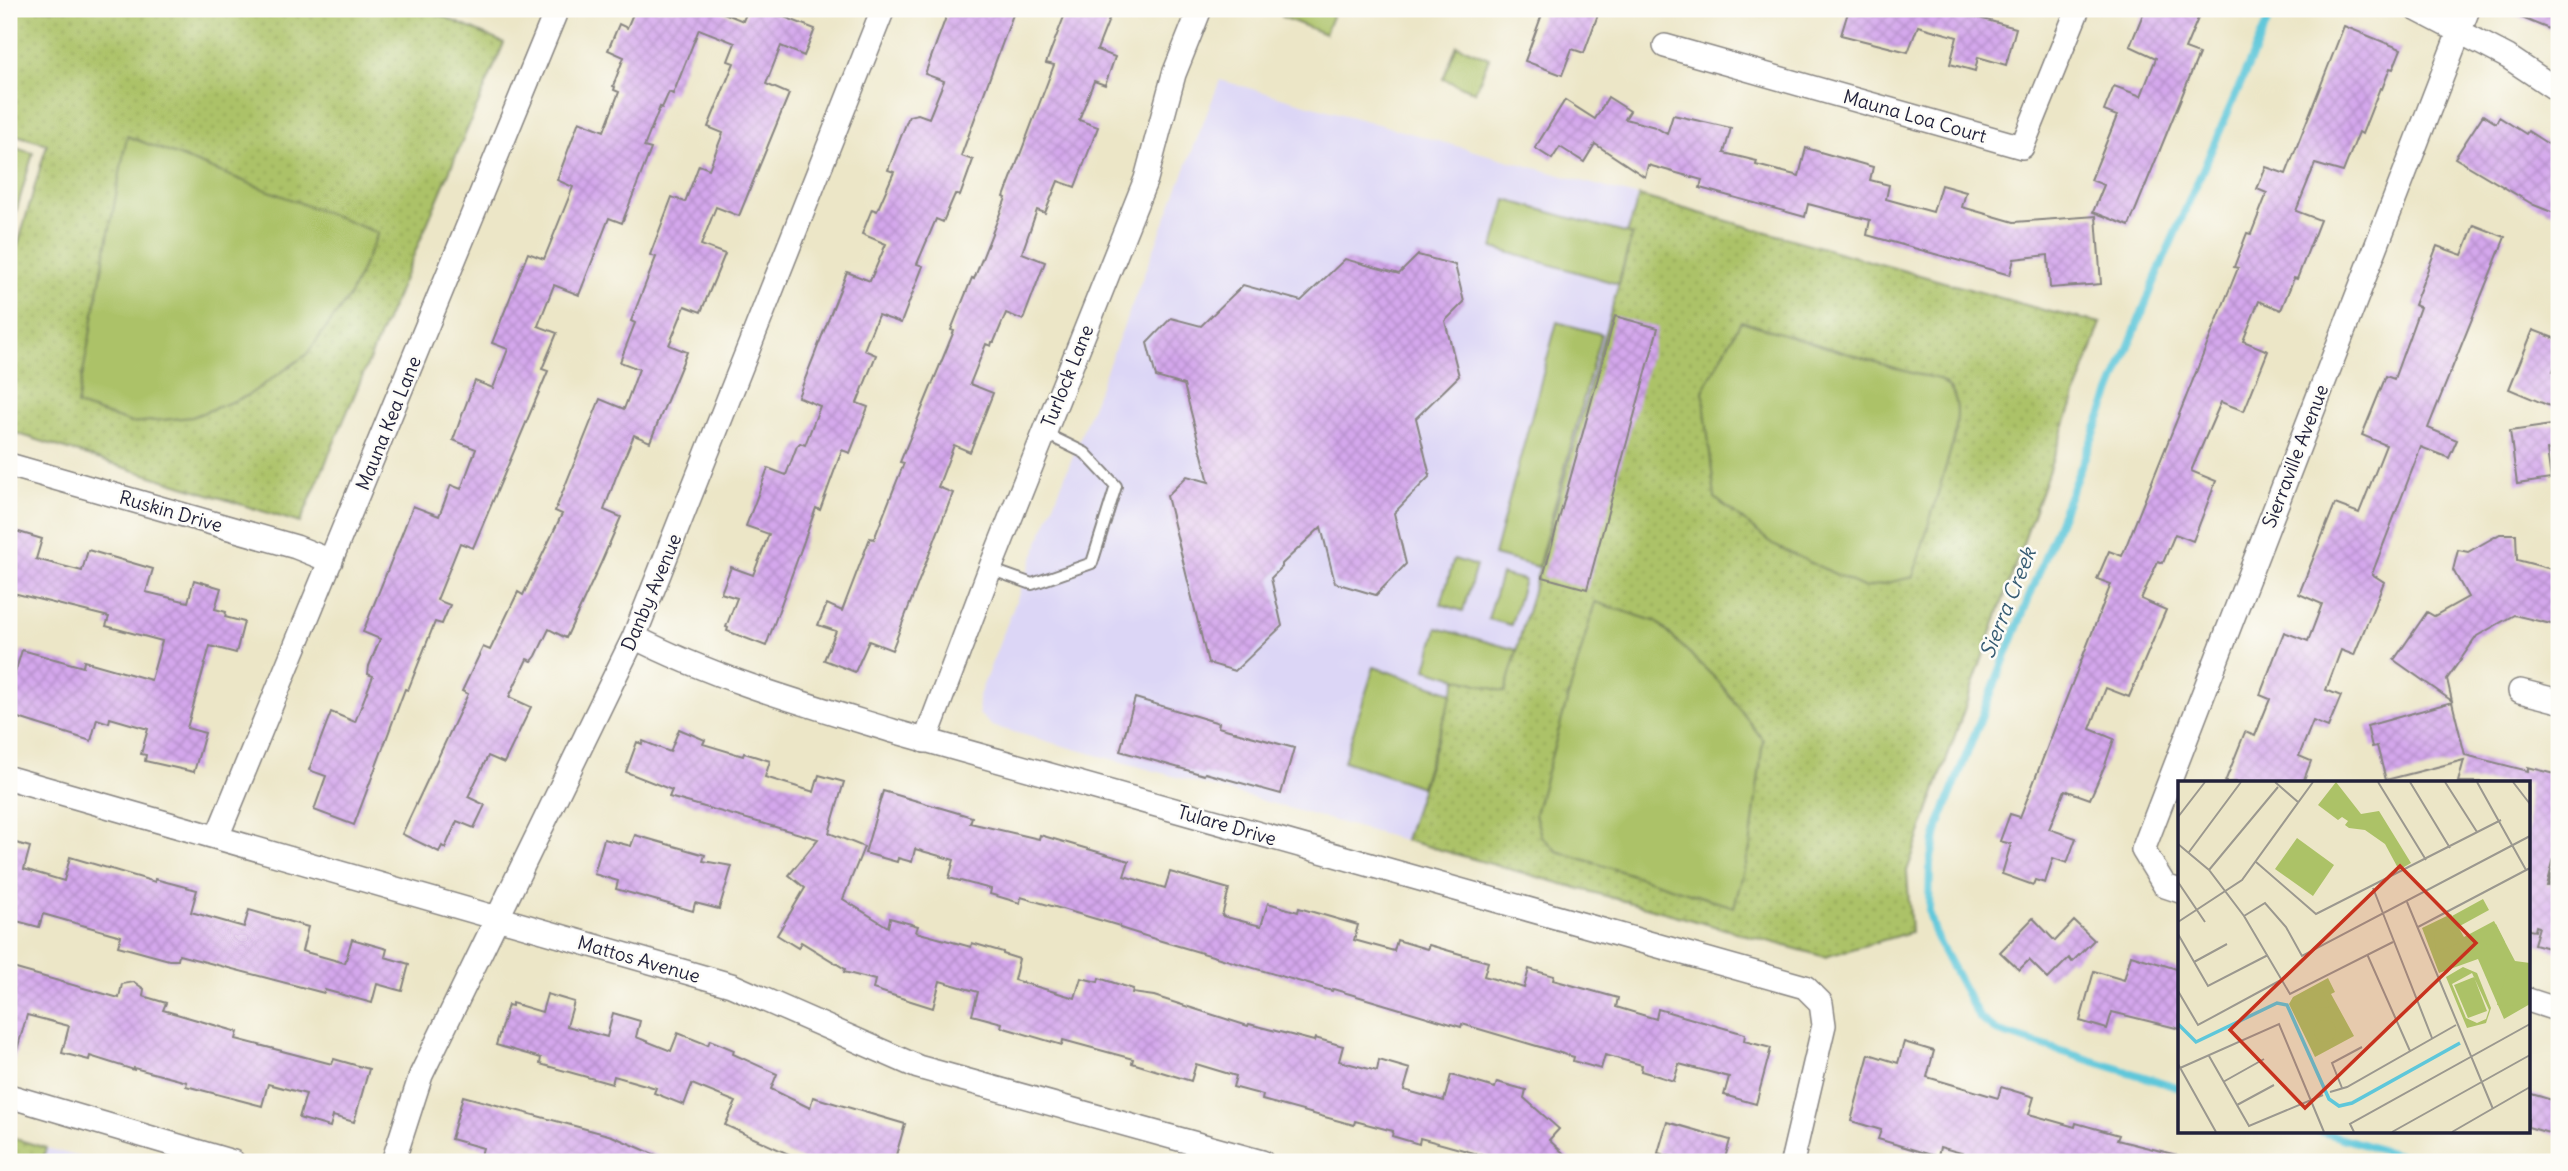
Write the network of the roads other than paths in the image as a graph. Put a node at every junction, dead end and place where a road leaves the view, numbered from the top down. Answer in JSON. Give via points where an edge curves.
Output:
{"nodes":[{"id":1,"x":557,"y":9,"type":"edge"},
{"id":2,"x":883,"y":9,"type":"edge"},
{"id":3,"x":1200,"y":9,"type":"edge"},
{"id":4,"x":2078,"y":9,"type":"edge"},
{"id":5,"x":2416,"y":9,"type":"edge"},
{"id":6,"x":2468,"y":9,"type":"edge"},
{"id":7,"x":2459,"y":30,"type":"junction"},
{"id":8,"x":1665,"y":46,"type":"dead end"},
{"id":9,"x":2559,"y":91,"type":"edge"},
{"id":10,"x":1044,"y":433,"type":"junction"},
{"id":11,"x":9,"y":465,"type":"edge"},
{"id":12,"x":331,"y":561,"type":"junction"},
{"id":13,"x":990,"y":569,"type":"junction"},
{"id":14,"x":634,"y":637,"type":"junction"},
{"id":15,"x":2520,"y":691,"type":"dead end"},
{"id":16,"x":2559,"y":701,"type":"edge"},
{"id":17,"x":925,"y":741,"type":"junction"},
{"id":18,"x":9,"y":778,"type":"edge"},
{"id":19,"x":217,"y":837,"type":"junction"},
{"id":20,"x":2178,"y":891,"type":"edge"},
{"id":21,"x":496,"y":918,"type":"junction"},
{"id":22,"x":2530,"y":1001,"type":"edge"},
{"id":23,"x":2559,"y":1010,"type":"edge"},
{"id":24,"x":9,"y":1096,"type":"edge"},
{"id":25,"x":233,"y":1162,"type":"edge"},
{"id":26,"x":393,"y":1162,"type":"edge"},
{"id":27,"x":1262,"y":1162,"type":"edge"},
{"id":28,"x":1792,"y":1162,"type":"edge"}],
"edges":[{"from":1,"to":12,"type":"street","name":"Mauna Kea Lane"},
{"from":2,"to":14,"type":"street","name":"Danby Avenue"},
{"from":3,"to":10,"type":"street","name":"Turlock Lane","via":[[1174,74],[1146,179]]},
{"from":4,"to":8,"type":"street","name":"Mauna Loa Court","via":[[2022,146]]},
{"from":5,"to":7,"type":"street"},
{"from":6,"to":7,"type":"street","name":"Sierraville Avenue"},
{"from":7,"to":9,"type":"street"},
{"from":7,"to":20,"type":"street","name":"Sierraville Avenue","via":[[2143,850],[2165,886]]},
{"from":10,"to":13,"type":"street","name":"Turlock Lane"},
{"from":10,"to":13,"type":"lane","via":[[1085,453],[1116,486],[1092,564],[1032,584]]},
{"from":11,"to":12,"type":"street","name":"Ruskin Drive"},
{"from":12,"to":19,"type":"street","name":"Mauna Kea Lane"},
{"from":13,"to":17,"type":"street","name":"Turlock Lane"},
{"from":14,"to":17,"type":"street","name":"Tulare Drive","via":[[747,685]]},
{"from":14,"to":21,"type":"street","name":"Danby Avenue"},
{"from":15,"to":16,"type":"street"},
{"from":17,"to":28,"type":"street","name":"Tulare Drive","via":[[1795,983],[1821,1003],[1824,1025]]},
{"from":18,"to":19,"type":"street","name":"Mattos Avenue"},
{"from":19,"to":21,"type":"street","name":"Mattos Avenue"},
{"from":21,"to":26,"type":"street","name":"Danby Avenue","via":[[421,1075]]},
{"from":21,"to":27,"type":"street","name":"Mattos Avenue","via":[[730,985],[918,1067]]},
{"from":22,"to":23,"type":"street"},
{"from":24,"to":25,"type":"street"}]}
